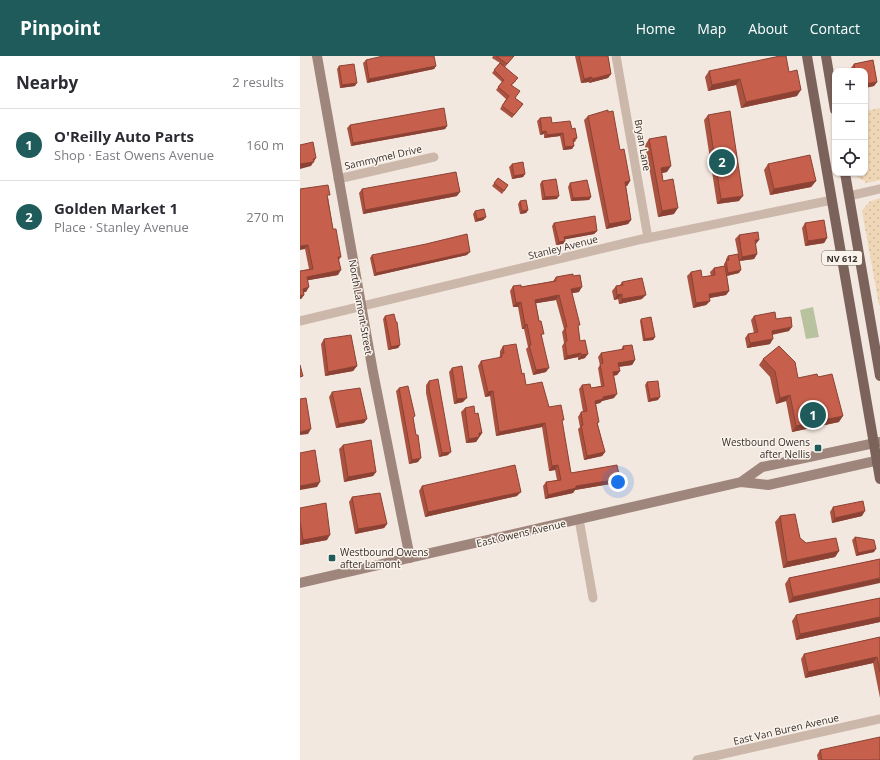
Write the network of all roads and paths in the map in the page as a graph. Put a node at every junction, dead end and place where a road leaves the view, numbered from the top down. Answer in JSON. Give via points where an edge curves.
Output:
{"nodes":[{"id":1,"x":317,"y":56,"type":"edge"},
{"id":2,"x":616,"y":56,"type":"edge"},
{"id":3,"x":807,"y":56,"type":"edge"},
{"id":4,"x":826,"y":56,"type":"edge"},
{"id":5,"x":834,"y":104,"type":"edge"},
{"id":6,"x":434,"y":157,"type":"dead end"},
{"id":7,"x":846,"y":176,"type":"edge"},
{"id":8,"x":338,"y":179,"type":"junction"},
{"id":9,"x":880,"y":189,"type":"edge"},
{"id":10,"x":849,"y":196,"type":"junction"},
{"id":11,"x":832,"y":200,"type":"junction"},
{"id":12,"x":648,"y":238,"type":"junction"},
{"id":13,"x":361,"y":306,"type":"junction"},
{"id":14,"x":300,"y":321,"type":"edge"},
{"id":15,"x":880,"y":376,"type":"edge"},
{"id":16,"x":877,"y":443,"type":"edge"},
{"id":17,"x":878,"y":461,"type":"edge"},
{"id":18,"x":880,"y":479,"type":"edge"},
{"id":19,"x":741,"y":482,"type":"junction"},
{"id":20,"x":579,"y":519,"type":"junction"},
{"id":21,"x":410,"y":558,"type":"junction"},
{"id":22,"x":300,"y":583,"type":"edge"},
{"id":23,"x":593,"y":598,"type":"dead end"},
{"id":24,"x":880,"y":719,"type":"edge"},
{"id":25,"x":697,"y":760,"type":"edge"}],
"edges":[{"from":1,"to":8,"type":"main road","name":"North Lamont Street"},
{"from":2,"to":12,"type":"street","name":"Bryan Lane"},
{"from":3,"to":11,"type":"main road","number":"NV 612"},
{"from":4,"to":5,"type":"main road"},
{"from":6,"to":8,"type":"street","name":"Sammymel Drive"},
{"from":7,"to":10,"type":"main road","number":"NV 612"},
{"from":8,"to":13,"type":"main road","name":"North Lamont Street"},
{"from":9,"to":10,"type":"street"},
{"from":10,"to":15,"type":"main road","number":"NV 612"},
{"from":11,"to":12,"type":"street","name":"Stanley Avenue"},
{"from":11,"to":16,"type":"main road","number":"NV 612"},
{"from":12,"to":13,"type":"street","name":"Stanley Avenue"},
{"from":13,"to":14,"type":"street","name":"Stanley Avenue"},
{"from":13,"to":21,"type":"main road","name":"North Lamont Street"},
{"from":16,"to":17,"type":"main road","number":"NV 612"},
{"from":16,"to":19,"type":"main road","name":"East Owens Avenue","via":[[762,467]]},
{"from":17,"to":18,"type":"main road","number":"NV 612"},
{"from":17,"to":19,"type":"main road","name":"East Owens Avenue","via":[[768,485]]},
{"from":19,"to":20,"type":"main road","name":"East Owens Avenue"},
{"from":20,"to":21,"type":"main road","name":"East Owens Avenue"},
{"from":20,"to":23,"type":"street"},
{"from":21,"to":22,"type":"main road","name":"East Owens Avenue"},
{"from":24,"to":25,"type":"street","name":"East Van Buren Avenue"}]}
